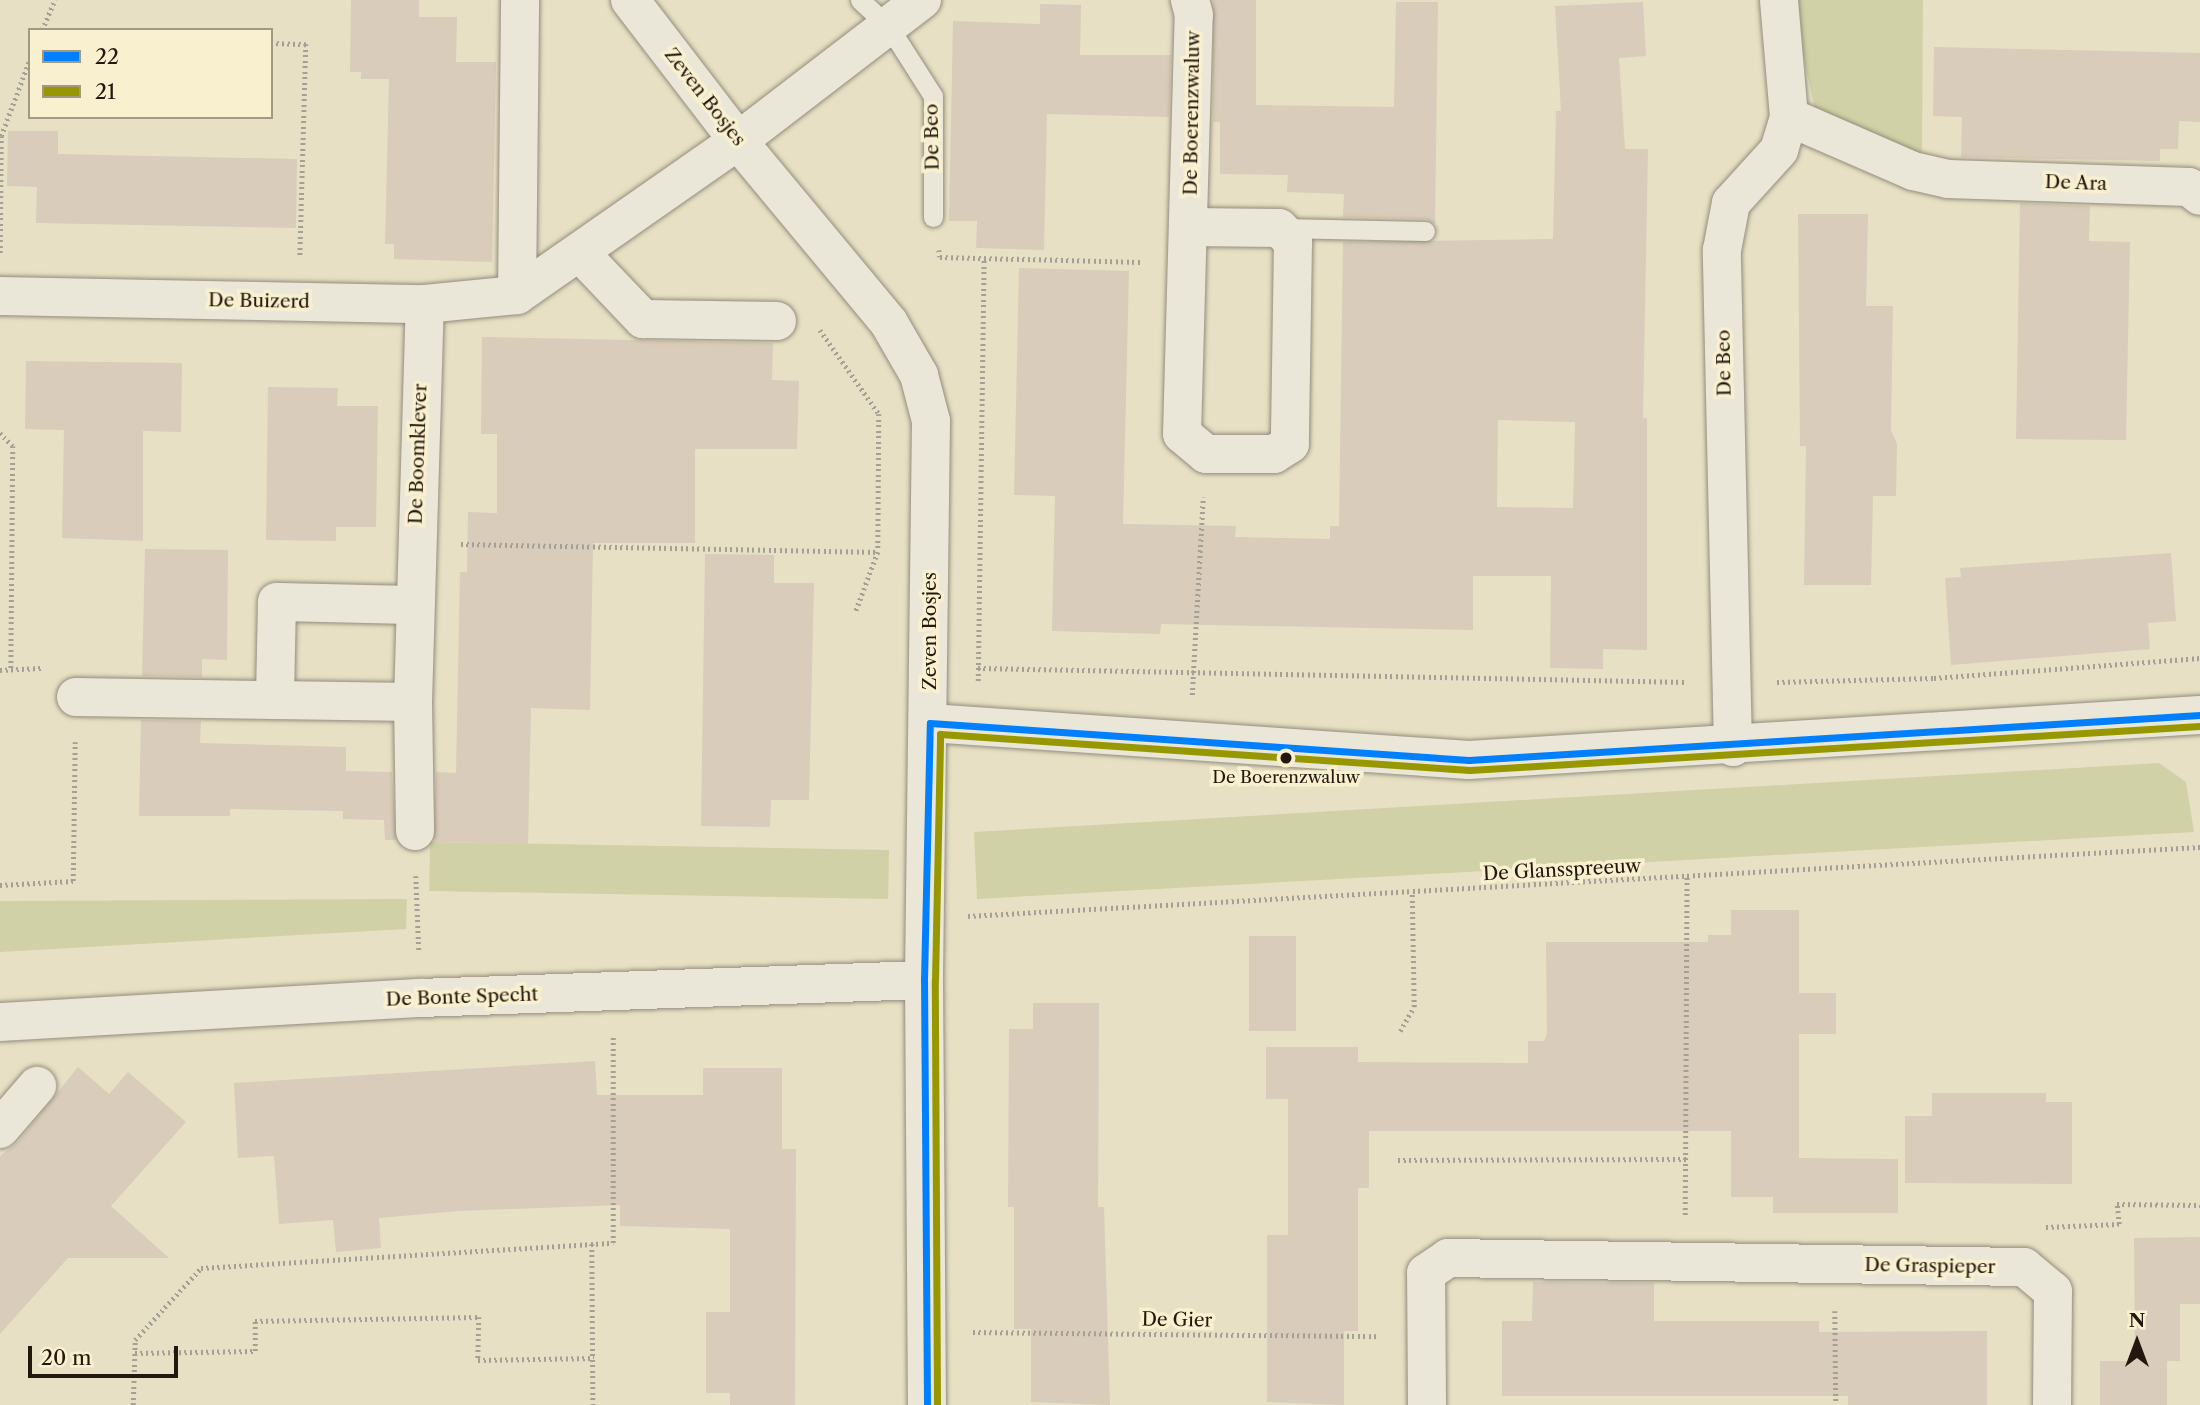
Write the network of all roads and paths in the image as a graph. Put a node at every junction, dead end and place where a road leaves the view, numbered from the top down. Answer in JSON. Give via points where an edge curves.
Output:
{"nodes":[{"id":1,"x":55,"y":0,"type":"edge"},
{"id":2,"x":520,"y":0,"type":"edge"},
{"id":3,"x":630,"y":0,"type":"edge"},
{"id":4,"x":860,"y":0,"type":"edge"},
{"id":5,"x":922,"y":0,"type":"edge"},
{"id":6,"x":1190,"y":0,"type":"edge"},
{"id":7,"x":1779,"y":0,"type":"edge"},
{"id":8,"x":889,"y":27,"type":"junction"},
{"id":9,"x":43,"y":28,"type":"edge"},
{"id":10,"x":273,"y":43,"type":"edge"},
{"id":11,"x":28,"y":64,"type":"edge"},
{"id":12,"x":1789,"y":117,"type":"junction"},
{"id":13,"x":738,"y":141,"type":"junction"},
{"id":14,"x":2200,"y":197,"type":"edge"},
{"id":15,"x":933,"y":217,"type":"joint"},
{"id":16,"x":1279,"y":228,"type":"junction"},
{"id":17,"x":1425,"y":231,"type":"dead end"},
{"id":18,"x":1188,"y":245,"type":"junction"},
{"id":19,"x":581,"y":254,"type":"junction"},
{"id":20,"x":985,"y":258,"type":"junction"},
{"id":21,"x":517,"y":295,"type":"junction"},
{"id":22,"x":0,"y":296,"type":"edge"},
{"id":23,"x":299,"y":302,"type":"junction"},
{"id":24,"x":425,"y":304,"type":"junction"},
{"id":25,"x":777,"y":321,"type":"joint"},
{"id":26,"x":0,"y":433,"type":"edge"},
{"id":27,"x":1206,"y":454,"type":"junction"},
{"id":28,"x":415,"y":543,"type":"junction"},
{"id":29,"x":878,"y":552,"type":"junction"},
{"id":30,"x":414,"y":605,"type":"junction"},
{"id":31,"x":856,"y":611,"type":"dead end"},
{"id":32,"x":2200,"y":658,"type":"edge"},
{"id":33,"x":978,"y":668,"type":"junction"},
{"id":34,"x":11,"y":669,"type":"dead end"},
{"id":35,"x":1193,"y":674,"type":"junction"},
{"id":36,"x":1731,"y":683,"type":"junction"},
{"id":37,"x":76,"y":697,"type":"joint"},
{"id":38,"x":275,"y":700,"type":"junction"},
{"id":39,"x":413,"y":702,"type":"junction"},
{"id":40,"x":2200,"y":715,"type":"edge"},
{"id":41,"x":930,"y":723,"type":"junction"},
{"id":42,"x":977,"y":725,"type":"junction"},
{"id":43,"x":1190,"y":740,"type":"junction"},
{"id":44,"x":1733,"y":747,"type":"junction"},
{"id":45,"x":415,"y":831,"type":"joint"},
{"id":46,"x":2200,"y":847,"type":"edge"},
{"id":47,"x":1687,"y":876,"type":"junction"},
{"id":48,"x":0,"y":885,"type":"edge"},
{"id":49,"x":1412,"y":893,"type":"junction"},
{"id":50,"x":926,"y":919,"type":"junction"},
{"id":51,"x":924,"y":980,"type":"junction"},
{"id":52,"x":613,"y":992,"type":"junction"},
{"id":53,"x":420,"y":998,"type":"junction"},
{"id":54,"x":0,"y":1022,"type":"edge"},
{"id":55,"x":1400,"y":1031,"type":"dead end"},
{"id":56,"x":37,"y":1086,"type":"dead end"},
{"id":57,"x":0,"y":1129,"type":"edge"},
{"id":58,"x":1686,"y":1159,"type":"junction"},
{"id":59,"x":1398,"y":1160,"type":"dead end"},
{"id":60,"x":2200,"y":1205,"type":"edge"},
{"id":61,"x":592,"y":1244,"type":"junction"},
{"id":62,"x":1684,"y":1262,"type":"junction"},
{"id":63,"x":1835,"y":1264,"type":"junction"},
{"id":64,"x":2024,"y":1267,"type":"junction"},
{"id":65,"x":926,"y":1331,"type":"junction"},
{"id":66,"x":1427,"y":1337,"type":"junction"},
{"id":67,"x":135,"y":1353,"type":"junction"},
{"id":68,"x":594,"y":1358,"type":"junction"},
{"id":69,"x":133,"y":1405,"type":"edge"},
{"id":70,"x":593,"y":1405,"type":"edge"},
{"id":71,"x":927,"y":1405,"type":"edge"},
{"id":72,"x":1427,"y":1405,"type":"edge"},
{"id":73,"x":1836,"y":1405,"type":"edge"},
{"id":74,"x":2052,"y":1405,"type":"edge"}],
"edges":[{"from":1,"to":9,"type":"path"},
{"from":2,"to":21,"type":"street"},
{"from":3,"to":13,"type":"street","name":"Zeven Bosjes"},
{"from":4,"to":8,"type":"lane","name":"De Beo"},
{"from":5,"to":8,"type":"street"},
{"from":6,"to":18,"type":"street","name":"De Boerenzwaluw","via":[[1194,15]]},
{"from":7,"to":12,"type":"street","name":"De Beo"},
{"from":8,"to":13,"type":"street"},
{"from":8,"to":15,"type":"lane","name":"De Beo","via":[[933,96]]},
{"from":10,"to":23,"type":"path","via":[[306,44]]},
{"from":11,"to":22,"type":"path","via":[[1,136]]},
{"from":12,"to":14,"type":"street","name":"De Ara","via":[[1913,171],[1948,179],[2189,187]]},
{"from":12,"to":36,"type":"street","name":"De Beo","via":[[1779,150],[1731,203],[1722,250]]},
{"from":13,"to":19,"type":"street","name":"De Buizerd"},
{"from":13,"to":41,"type":"street","name":"Zeven Bosjes","via":[[889,323],[919,375],[931,421]]},
{"from":15,"to":20,"type":"path","via":[[940,257]]},
{"from":16,"to":17,"type":"lane"},
{"from":16,"to":18,"type":"street"},
{"from":16,"to":27,"type":"street","via":[[1293,242],[1290,444],[1274,454]]},
{"from":18,"to":20,"type":"path"},
{"from":18,"to":27,"type":"street","name":"De Boerenzwaluw","via":[[1182,434]]},
{"from":19,"to":21,"type":"street","name":"De Buizerd"},
{"from":19,"to":25,"type":"street","via":[[643,319]]},
{"from":20,"to":33,"type":"path"},
{"from":21,"to":24,"type":"street","name":"De Buizerd"},
{"from":22,"to":23,"type":"street","name":"De Buizerd"},
{"from":23,"to":24,"type":"street","name":"De Buizerd"},
{"from":24,"to":28,"type":"street","name":"De Boomklever"},
{"from":25,"to":29,"type":"path","via":[[815,323],[879,414]]},
{"from":26,"to":34,"type":"path","via":[[13,446]]},
{"from":27,"to":35,"type":"path"},
{"from":28,"to":29,"type":"path"},
{"from":28,"to":30,"type":"street","name":"De Boomklever"},
{"from":29,"to":31,"type":"path"},
{"from":30,"to":38,"type":"street","via":[[277,602]]},
{"from":30,"to":39,"type":"street","name":"De Boomklever"},
{"from":32,"to":36,"type":"path","via":[[1934,678]]},
{"from":33,"to":35,"type":"path"},
{"from":33,"to":42,"type":"path"},
{"from":35,"to":36,"type":"path"},
{"from":35,"to":43,"type":"path"},
{"from":36,"to":44,"type":"street","name":"De Beo"},
{"from":37,"to":38,"type":"street"},
{"from":37,"to":48,"type":"path","via":[[73,881]]},
{"from":38,"to":39,"type":"street"},
{"from":39,"to":45,"type":"street","name":"De Boomklever"},
{"from":40,"to":44,"type":"street"},
{"from":41,"to":42,"type":"street"},
{"from":41,"to":50,"type":"street","name":"Zeven Bosjes"},
{"from":42,"to":43,"type":"street"},
{"from":43,"to":44,"type":"street","via":[[1469,760]]},
{"from":45,"to":53,"type":"path"},
{"from":46,"to":47,"type":"path","name":"De Glansspreeuw"},
{"from":47,"to":49,"type":"path","name":"De Glansspreeuw"},
{"from":47,"to":58,"type":"path"},
{"from":49,"to":50,"type":"path","name":"De Glansspreeuw"},
{"from":49,"to":55,"type":"path","via":[[1413,1007]]},
{"from":50,"to":51,"type":"street","name":"Zeven Bosjes"},
{"from":51,"to":52,"type":"street","name":"De Bonte Specht"},
{"from":51,"to":65,"type":"street","name":"Zeven Bosjes"},
{"from":52,"to":53,"type":"street","name":"De Bonte Specht"},
{"from":52,"to":61,"type":"path","via":[[613,1242]]},
{"from":53,"to":54,"type":"street","name":"De Bonte Specht"},
{"from":56,"to":57,"type":"street"},
{"from":58,"to":59,"type":"path"},
{"from":58,"to":62,"type":"path"},
{"from":60,"to":64,"type":"path","via":[[2117,1204],[2119,1224],[2048,1224]]},
{"from":61,"to":67,"type":"path","via":[[201,1268],[135,1340]]},
{"from":61,"to":68,"type":"path"},
{"from":62,"to":63,"type":"street","name":"De Graspieper"},
{"from":62,"to":66,"type":"street","name":"De Graspieper","via":[[1448,1258],[1426,1273]]},
{"from":63,"to":64,"type":"street","name":"De Graspieper"},
{"from":63,"to":73,"type":"path"},
{"from":64,"to":74,"type":"street","name":"De Graspieper","via":[[2053,1291]]},
{"from":65,"to":66,"type":"path","name":"De Gier"},
{"from":65,"to":71,"type":"street","name":"Zeven Bosjes"},
{"from":66,"to":72,"type":"street","name":"De Graspieper"},
{"from":67,"to":68,"type":"path","via":[[255,1351],[255,1321],[479,1317],[478,1360]]},
{"from":67,"to":69,"type":"path"},
{"from":68,"to":70,"type":"path"}]}
